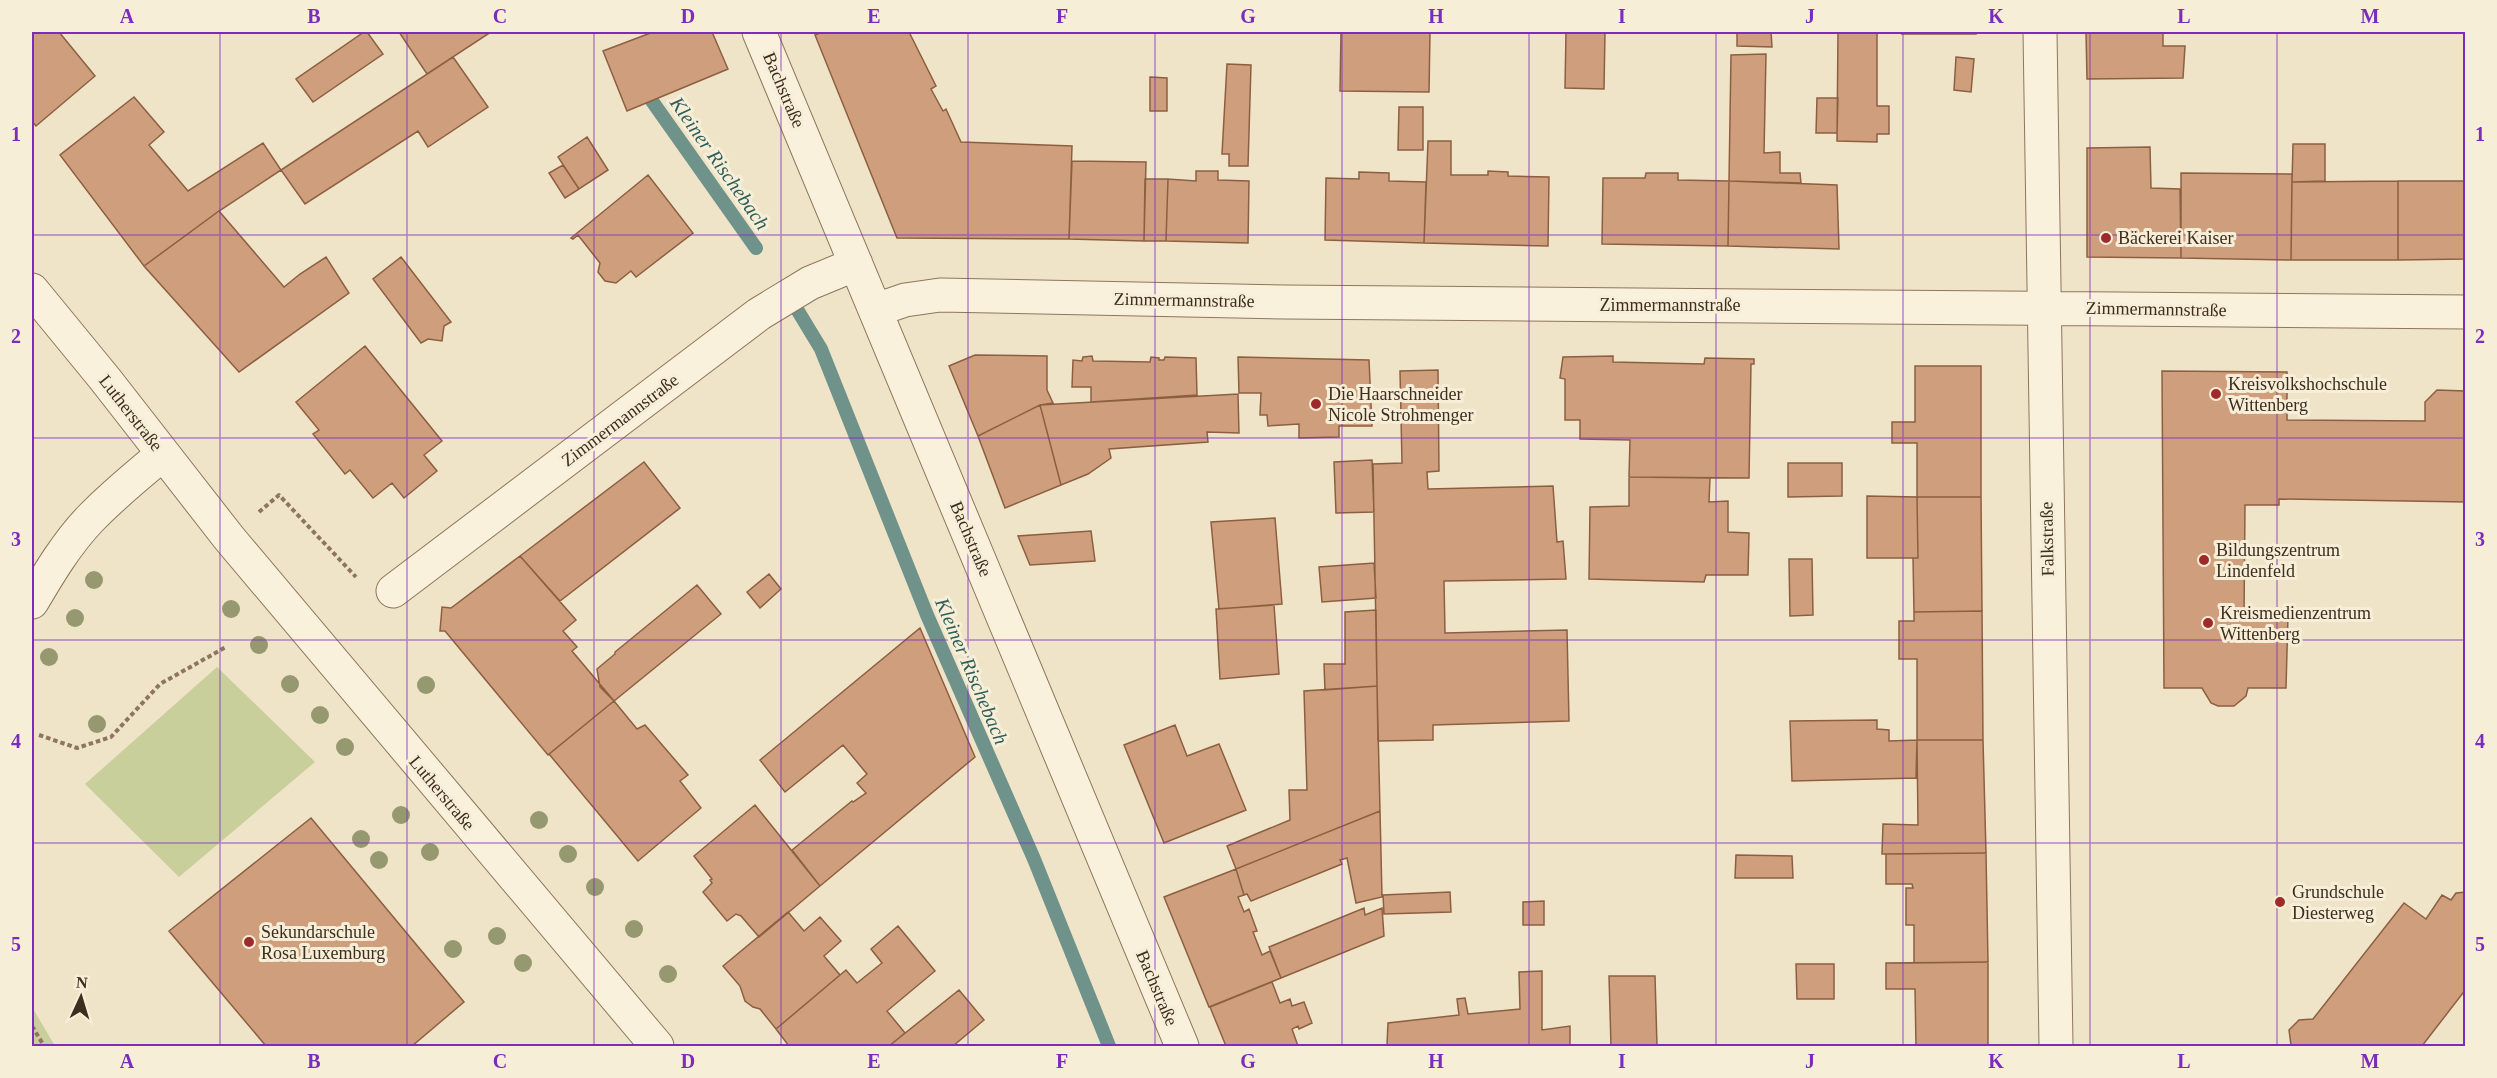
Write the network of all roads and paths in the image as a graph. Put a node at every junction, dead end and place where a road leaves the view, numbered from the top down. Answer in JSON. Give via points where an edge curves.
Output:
{"nodes":[{"id":1,"x":759,"y":32,"type":"edge"},
{"id":2,"x":2040,"y":32,"type":"edge"},
{"id":3,"x":856,"y":264,"type":"junction"},
{"id":4,"x":32,"y":290,"type":"edge"},
{"id":5,"x":2044,"y":308,"type":"junction"},
{"id":6,"x":876,"y":310,"type":"junction"},
{"id":7,"x":2466,"y":312,"type":"edge"},
{"id":8,"x":163,"y":454,"type":"junction"},
{"id":9,"x":229,"y":538,"type":"junction"},
{"id":10,"x":393,"y":591,"type":"joint"},
{"id":11,"x":32,"y":602,"type":"edge"},
{"id":12,"x":226,"y":647,"type":"dead end"},
{"id":13,"x":39,"y":735,"type":"dead end"},
{"id":14,"x":32,"y":1026,"type":"edge"},
{"id":15,"x":44,"y":1047,"type":"edge"},
{"id":16,"x":657,"y":1047,"type":"edge"},
{"id":17,"x":1182,"y":1047,"type":"edge"},
{"id":18,"x":2056,"y":1047,"type":"edge"}],
"edges":[{"from":1,"to":3,"type":"street","name":"Bachstraße"},
{"from":2,"to":5,"type":"street","name":"Falkstraße"},
{"from":3,"to":6,"type":"street","name":"Bachstraße"},
{"from":3,"to":10,"type":"street","name":"Zimmermannstraße","via":[[810,284],[759,314]]},
{"from":4,"to":8,"type":"street","name":"Lutherstraße"},
{"from":5,"to":6,"type":"street","name":"Zimmermannstraße","via":[[940,295]]},
{"from":5,"to":7,"type":"street","name":"Zimmermannstraße"},
{"from":5,"to":18,"type":"street","name":"Falkstraße"},
{"from":6,"to":17,"type":"street","name":"Bachstraße"},
{"from":8,"to":9,"type":"street","name":"Lutherstraße"},
{"from":8,"to":11,"type":"street","via":[[89,520],[70,542]]},
{"from":9,"to":10,"type":"path","via":[[279,495],[379,601]]},
{"from":9,"to":16,"type":"street","name":"Lutherstraße"},
{"from":12,"to":13,"type":"path","via":[[160,684],[111,737],[77,748]]},
{"from":14,"to":15,"type":"path"}]}
